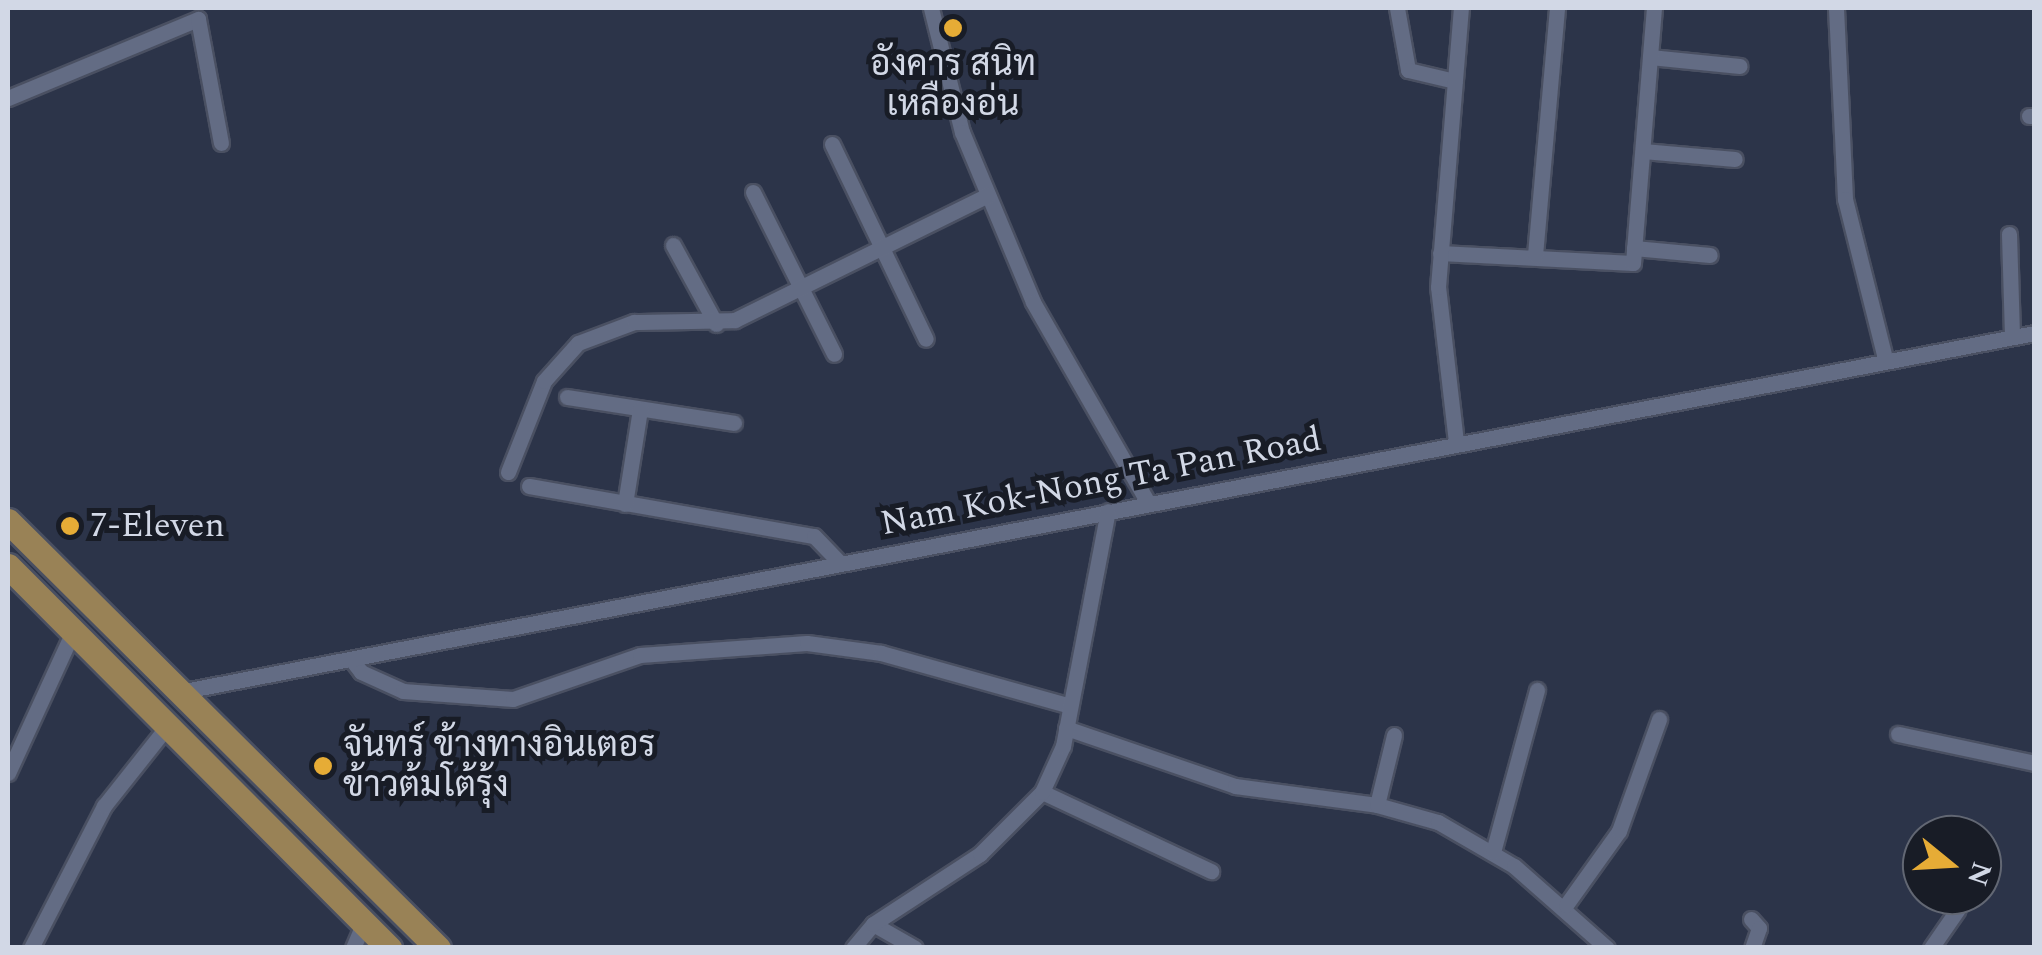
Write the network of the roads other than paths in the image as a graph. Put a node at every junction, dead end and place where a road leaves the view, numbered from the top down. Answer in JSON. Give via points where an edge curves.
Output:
{"nodes":[{"id":1,"x":931,"y":8,"type":"edge"},
{"id":2,"x":1397,"y":8,"type":"edge"},
{"id":3,"x":1461,"y":8,"type":"edge"},
{"id":4,"x":1557,"y":8,"type":"edge"},
{"id":5,"x":1654,"y":8,"type":"edge"},
{"id":6,"x":1836,"y":8,"type":"edge"},
{"id":7,"x":1650,"y":57,"type":"junction"},
{"id":8,"x":1740,"y":66,"type":"dead end"},
{"id":9,"x":1456,"y":81,"type":"junction"},
{"id":10,"x":8,"y":98,"type":"edge"},
{"id":11,"x":221,"y":143,"type":"dead end"},
{"id":12,"x":832,"y":144,"type":"dead end"},
{"id":13,"x":1642,"y":151,"type":"junction"},
{"id":14,"x":1735,"y":159,"type":"dead end"},
{"id":15,"x":754,"y":192,"type":"dead end"},
{"id":16,"x":988,"y":195,"type":"junction"},
{"id":17,"x":2008,"y":234,"type":"dead end"},
{"id":18,"x":672,"y":244,"type":"dead end"},
{"id":19,"x":886,"y":246,"type":"junction"},
{"id":20,"x":1634,"y":248,"type":"junction"},
{"id":21,"x":1440,"y":253,"type":"junction"},
{"id":22,"x":1710,"y":255,"type":"dead end"},
{"id":23,"x":1535,"y":256,"type":"junction"},
{"id":24,"x":804,"y":286,"type":"junction"},
{"id":25,"x":716,"y":324,"type":"junction"},
{"id":26,"x":2034,"y":333,"type":"edge"},
{"id":27,"x":2012,"y":336,"type":"junction"},
{"id":28,"x":926,"y":339,"type":"dead end"},
{"id":29,"x":834,"y":354,"type":"dead end"},
{"id":30,"x":1885,"y":358,"type":"junction"},
{"id":31,"x":567,"y":397,"type":"dead end"},
{"id":32,"x":640,"y":408,"type":"junction"},
{"id":33,"x":734,"y":423,"type":"dead end"},
{"id":34,"x":1456,"y":442,"type":"junction"},
{"id":35,"x":508,"y":472,"type":"dead end"},
{"id":36,"x":529,"y":486,"type":"dead end"},
{"id":37,"x":1148,"y":503,"type":"junction"},
{"id":38,"x":625,"y":504,"type":"junction"},
{"id":39,"x":1108,"y":510,"type":"junction"},
{"id":40,"x":8,"y":521,"type":"edge"},
{"id":41,"x":840,"y":563,"type":"junction"},
{"id":42,"x":8,"y":566,"type":"edge"},
{"id":43,"x":73,"y":632,"type":"junction"},
{"id":44,"x":351,"y":658,"type":"junction"},
{"id":45,"x":1537,"y":690,"type":"dead end"},
{"id":46,"x":178,"y":692,"type":"junction"},
{"id":47,"x":1067,"y":705,"type":"junction"},
{"id":48,"x":1660,"y":720,"type":"dead end"},
{"id":49,"x":159,"y":723,"type":"junction"},
{"id":50,"x":1066,"y":728,"type":"junction"},
{"id":51,"x":1898,"y":734,"type":"dead end"},
{"id":52,"x":1394,"y":735,"type":"dead end"},
{"id":53,"x":14,"y":744,"type":"edge"},
{"id":54,"x":2034,"y":763,"type":"edge"},
{"id":55,"x":8,"y":773,"type":"edge"},
{"id":56,"x":1042,"y":792,"type":"junction"},
{"id":57,"x":1378,"y":805,"type":"junction"},
{"id":58,"x":1493,"y":852,"type":"junction"},
{"id":59,"x":1211,"y":871,"type":"dead end"},
{"id":60,"x":1566,"y":906,"type":"junction"},
{"id":61,"x":1954,"y":915,"type":"edge"},
{"id":62,"x":1751,"y":919,"type":"dead end"},
{"id":63,"x":364,"y":922,"type":"junction"},
{"id":64,"x":873,"y":924,"type":"junction"},
{"id":65,"x":31,"y":948,"type":"edge"},
{"id":66,"x":353,"y":948,"type":"edge"},
{"id":67,"x":389,"y":948,"type":"edge"},
{"id":68,"x":438,"y":948,"type":"edge"},
{"id":69,"x":853,"y":948,"type":"edge"},
{"id":70,"x":915,"y":948,"type":"edge"},
{"id":71,"x":1607,"y":948,"type":"edge"},
{"id":72,"x":1752,"y":948,"type":"edge"},
{"id":73,"x":1931,"y":948,"type":"edge"}],
"edges":[{"from":1,"to":16,"type":"street","via":[[962,132]]},
{"from":2,"to":9,"type":"street","via":[[1408,70]]},
{"from":3,"to":9,"type":"street"},
{"from":4,"to":23,"type":"street"},
{"from":5,"to":7,"type":"street"},
{"from":6,"to":30,"type":"street","via":[[1842,183]]},
{"from":7,"to":8,"type":"street"},
{"from":7,"to":13,"type":"street"},
{"from":9,"to":21,"type":"street"},
{"from":10,"to":11,"type":"street","via":[[121,44],[198,19]]},
{"from":12,"to":19,"type":"street"},
{"from":13,"to":14,"type":"street"},
{"from":13,"to":20,"type":"street"},
{"from":15,"to":24,"type":"street"},
{"from":16,"to":19,"type":"street"},
{"from":16,"to":37,"type":"street","via":[[1032,302]]},
{"from":17,"to":27,"type":"street"},
{"from":18,"to":25,"type":"street"},
{"from":19,"to":24,"type":"street"},
{"from":19,"to":28,"type":"street"},
{"from":20,"to":22,"type":"street"},
{"from":20,"to":23,"type":"street","via":[[1633,263]]},
{"from":21,"to":23,"type":"street"},
{"from":21,"to":34,"type":"street","via":[[1439,316]]},
{"from":24,"to":25,"type":"street"},
{"from":24,"to":29,"type":"street"},
{"from":25,"to":35,"type":"street","via":[[634,322],[578,343],[544,381]]},
{"from":26,"to":27,"type":"street","name":"Nam Kok-Nong Ta Pan Road"},
{"from":27,"to":30,"type":"street","name":"Nam Kok-Nong Ta Pan Road"},
{"from":30,"to":34,"type":"street","name":"Nam Kok-Nong Ta Pan Road"},
{"from":31,"to":32,"type":"street"},
{"from":32,"to":33,"type":"street"},
{"from":32,"to":38,"type":"street"},
{"from":34,"to":37,"type":"street","name":"Nam Kok-Nong Ta Pan Road"},
{"from":36,"to":38,"type":"street"},
{"from":37,"to":39,"type":"street","name":"Nam Kok-Nong Ta Pan Road"},
{"from":38,"to":41,"type":"street","via":[[814,536]]},
{"from":39,"to":41,"type":"street","name":"Nam Kok-Nong Ta Pan Road"},
{"from":39,"to":47,"type":"street","via":[[1108,542]]},
{"from":40,"to":46,"type":"main road"},
{"from":41,"to":44,"type":"street","name":"Nam Kok-Nong Ta Pan Road"},
{"from":42,"to":43,"type":"main road"},
{"from":43,"to":49,"type":"main road"},
{"from":43,"to":53,"type":"street"},
{"from":44,"to":46,"type":"street","name":"Nam Kok-Nong Ta Pan Road"},
{"from":44,"to":47,"type":"street","via":[[361,672],[417,694],[513,699],[640,655],[808,643],[881,652]]},
{"from":45,"to":58,"type":"street"},
{"from":46,"to":49,"type":"main road"},
{"from":46,"to":68,"type":"main road"},
{"from":47,"to":50,"type":"street"},
{"from":48,"to":60,"type":"street","via":[[1619,831]]},
{"from":49,"to":63,"type":"main road"},
{"from":49,"to":65,"type":"street","via":[[104,806]]},
{"from":50,"to":56,"type":"street"},
{"from":50,"to":57,"type":"street","via":[[1235,786]]},
{"from":51,"to":54,"type":"street"},
{"from":52,"to":57,"type":"street"},
{"from":53,"to":55,"type":"street"},
{"from":56,"to":59,"type":"street"},
{"from":56,"to":64,"type":"street","via":[[980,854]]},
{"from":57,"to":58,"type":"street","via":[[1438,822]]},
{"from":58,"to":60,"type":"street"},
{"from":60,"to":71,"type":"street"},
{"from":61,"to":73,"type":"street"},
{"from":62,"to":72,"type":"street","via":[[1758,928]]},
{"from":63,"to":66,"type":"street"},
{"from":63,"to":67,"type":"main road"},
{"from":64,"to":69,"type":"street"},
{"from":64,"to":70,"type":"street"}]}
